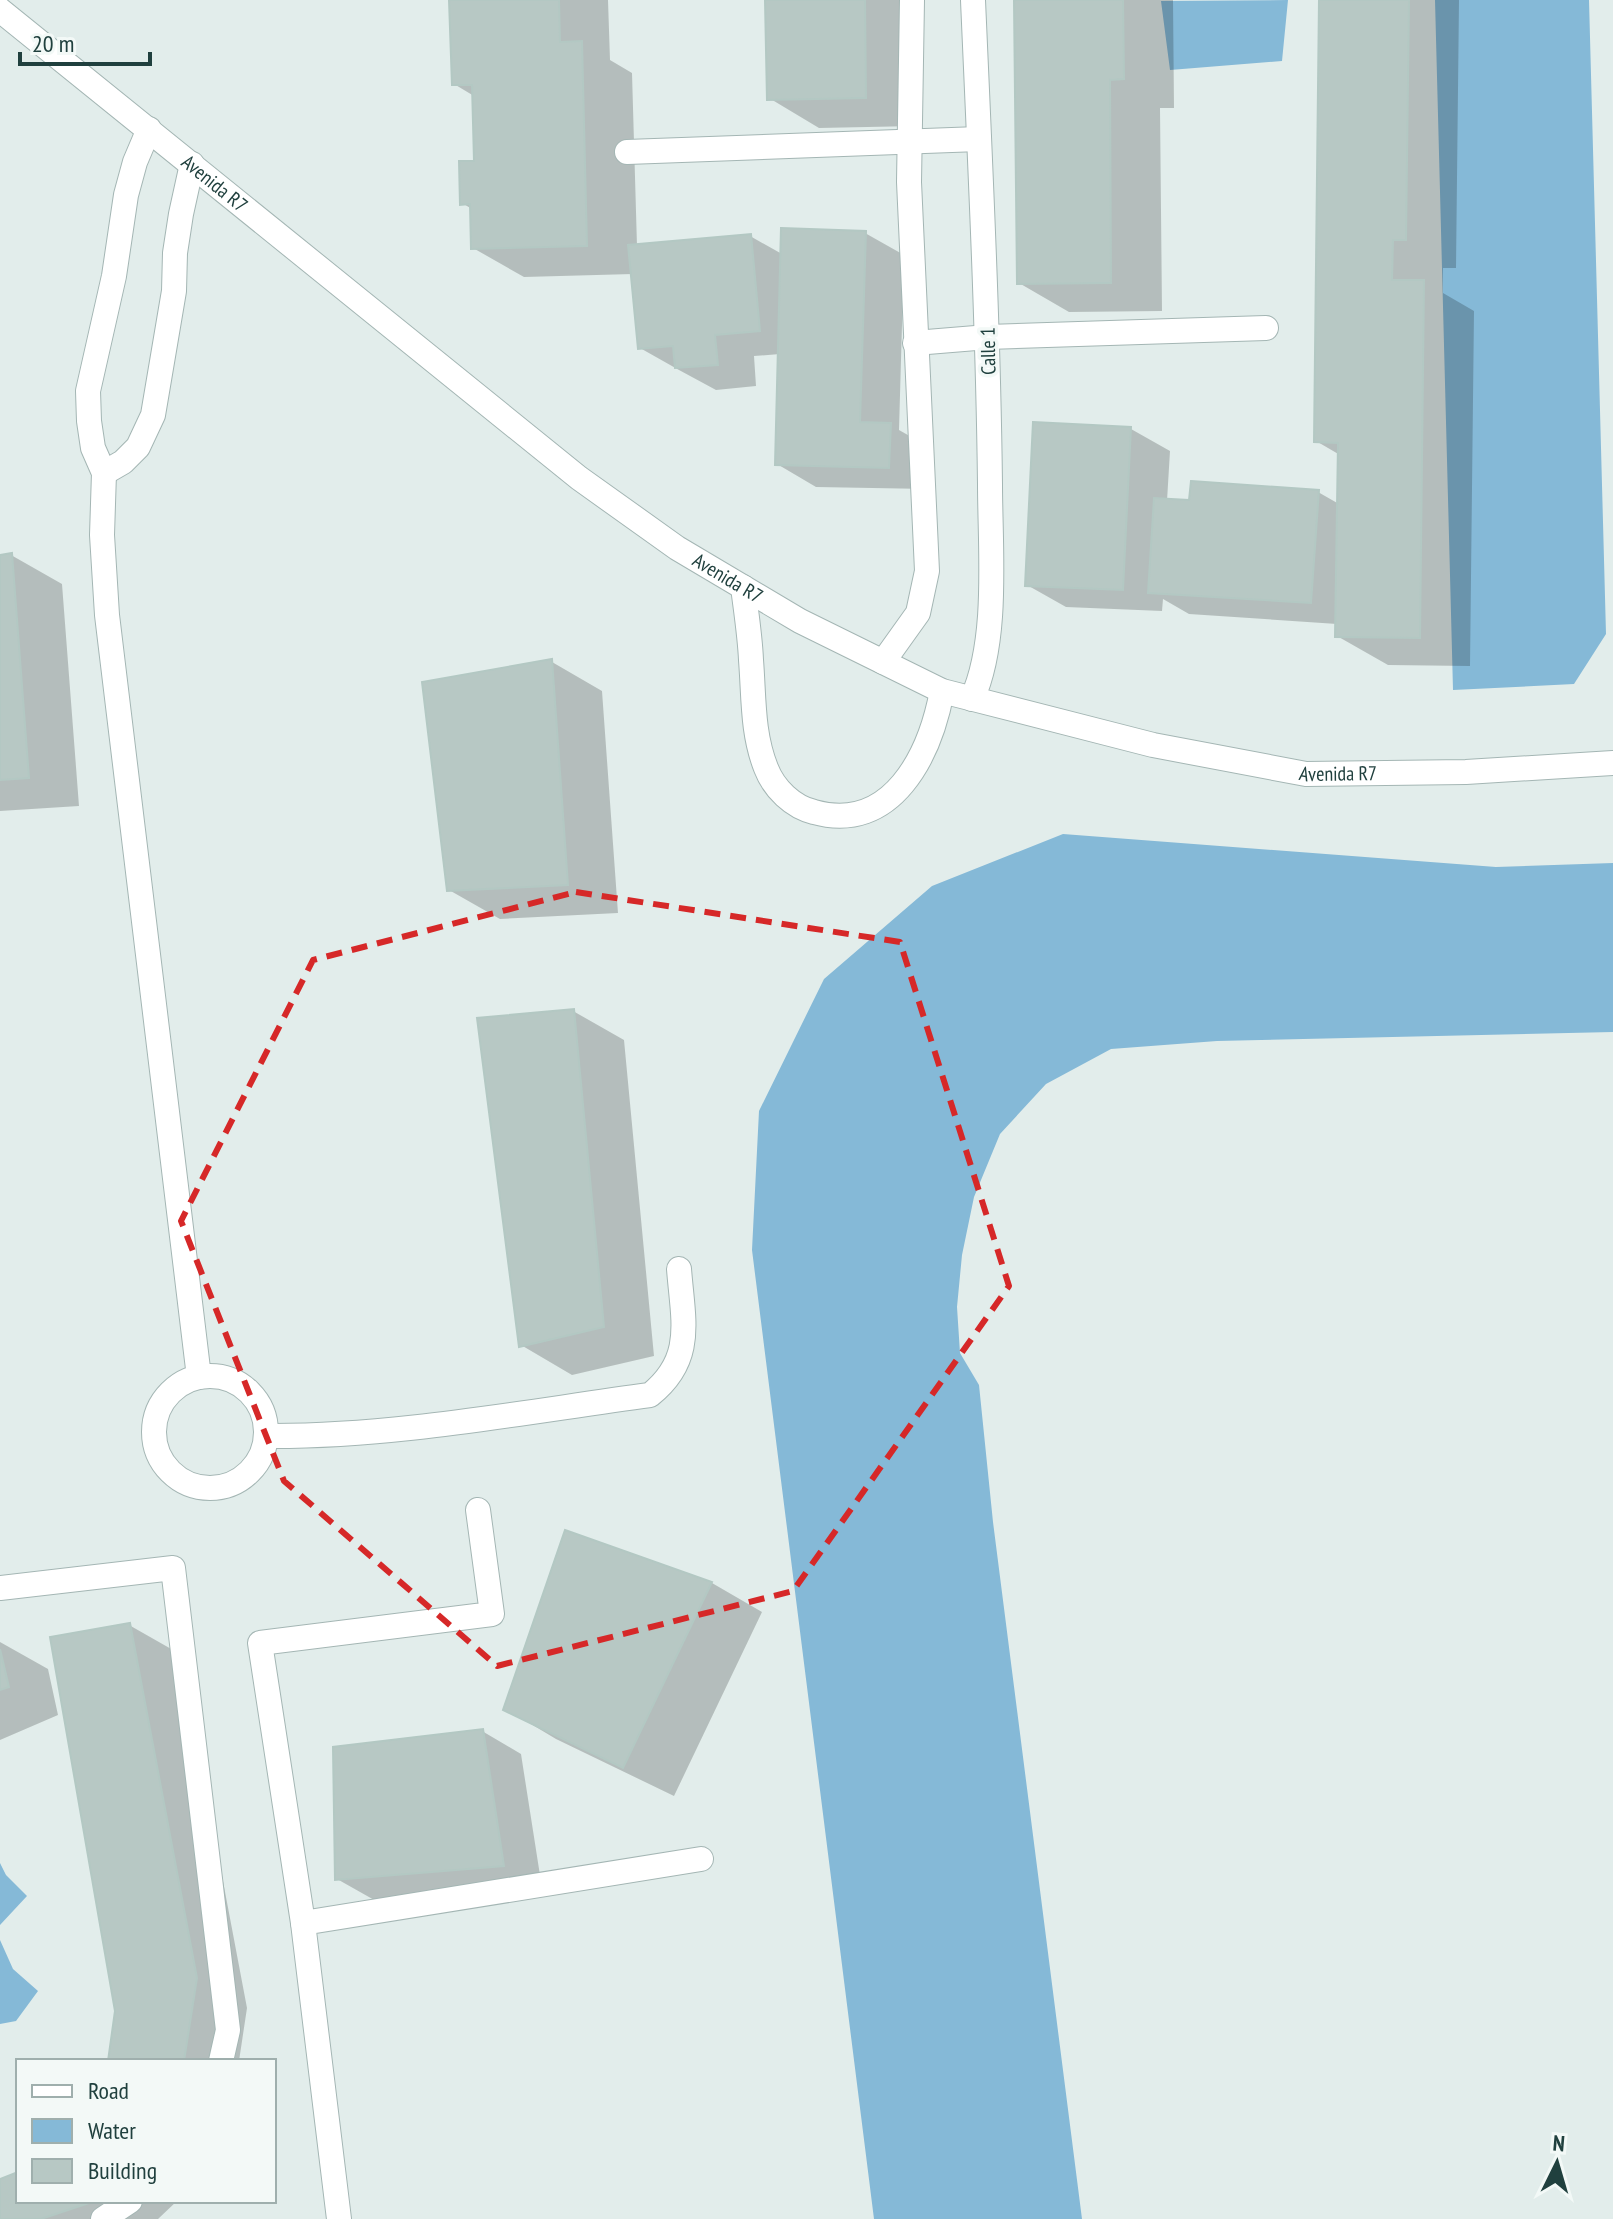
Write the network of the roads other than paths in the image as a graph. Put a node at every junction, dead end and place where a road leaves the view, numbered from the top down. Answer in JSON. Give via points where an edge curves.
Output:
{"nodes":[{"id":1,"x":912,"y":0,"type":"edge"},
{"id":2,"x":973,"y":0,"type":"edge"},
{"id":3,"x":0,"y":10,"type":"edge"},
{"id":4,"x":149,"y":129,"type":"junction"},
{"id":5,"x":979,"y":139,"type":"junction"},
{"id":6,"x":910,"y":142,"type":"junction"},
{"id":7,"x":627,"y":152,"type":"dead end"},
{"id":8,"x":192,"y":164,"type":"junction"},
{"id":9,"x":1266,"y":328,"type":"dead end"},
{"id":10,"x":988,"y":337,"type":"junction"},
{"id":11,"x":915,"y":343,"type":"junction"},
{"id":12,"x":104,"y":473,"type":"junction"},
{"id":13,"x":743,"y":587,"type":"junction"},
{"id":14,"x":883,"y":662,"type":"junction"},
{"id":15,"x":942,"y":691,"type":"junction"},
{"id":16,"x":972,"y":699,"type":"junction"},
{"id":17,"x":1613,"y":763,"type":"edge"},
{"id":18,"x":679,"y":1269,"type":"dead end"},
{"id":19,"x":199,"y":1377,"type":"junction"},
{"id":20,"x":266,"y":1436,"type":"junction"},
{"id":21,"x":478,"y":1510,"type":"dead end"},
{"id":22,"x":0,"y":1588,"type":"edge"},
{"id":23,"x":701,"y":1859,"type":"dead end"},
{"id":24,"x":303,"y":1923,"type":"junction"},
{"id":25,"x":221,"y":2059,"type":"edge"},
{"id":26,"x":127,"y":2203,"type":"edge"},
{"id":27,"x":103,"y":2219,"type":"edge"},
{"id":28,"x":339,"y":2219,"type":"edge"}],
"edges":[{"from":1,"to":6,"type":"street"},
{"from":2,"to":5,"type":"street","name":"Calle 1"},
{"from":3,"to":4,"type":"street","name":"Avenida R7"},
{"from":4,"to":8,"type":"street","name":"Avenida R7"},
{"from":4,"to":12,"type":"street","via":[[126,195],[88,391],[93,448]]},
{"from":5,"to":6,"type":"street"},
{"from":5,"to":10,"type":"street","name":"Calle 1"},
{"from":6,"to":7,"type":"street"},
{"from":6,"to":11,"type":"street"},
{"from":8,"to":12,"type":"street","via":[[153,415],[138,447]]},
{"from":8,"to":13,"type":"street","name":"Avenida R7","via":[[579,478],[677,548]]},
{"from":9,"to":10,"type":"street"},
{"from":10,"to":11,"type":"street"},
{"from":10,"to":16,"type":"street","name":"Calle 1","via":[[991,598],[982,677]]},
{"from":11,"to":14,"type":"street","via":[[927,571],[918,613]]},
{"from":12,"to":19,"type":"street","via":[[107,615]]},
{"from":13,"to":14,"type":"street","name":"Avenida R7"},
{"from":13,"to":15,"type":"street","via":[[759,745],[777,787],[808,811],[847,816],[884,802],[915,768],[928,744]]},
{"from":14,"to":15,"type":"street","name":"Avenida R7"},
{"from":15,"to":16,"type":"street","name":"Avenida R7"},
{"from":16,"to":17,"type":"street","name":"Avenida R7","via":[[1153,745],[1306,774]]},
{"from":18,"to":20,"type":"street","via":[[682,1351],[665,1383],[650,1395],[409,1428]]},
{"from":19,"to":20,"type":"street","via":[[229,1379],[253,1395],[266,1422]]},
{"from":19,"to":20,"type":"street","via":[[173,1389],[156,1413],[154,1442],[167,1469],[205,1488],[234,1482],[256,1464]]},
{"from":21,"to":24,"type":"street","via":[[492,1614],[260,1643]]},
{"from":22,"to":25,"type":"street","via":[[173,1568],[228,2030]]},
{"from":23,"to":24,"type":"street"},
{"from":24,"to":28,"type":"street"},
{"from":26,"to":27,"type":"street"}]}
